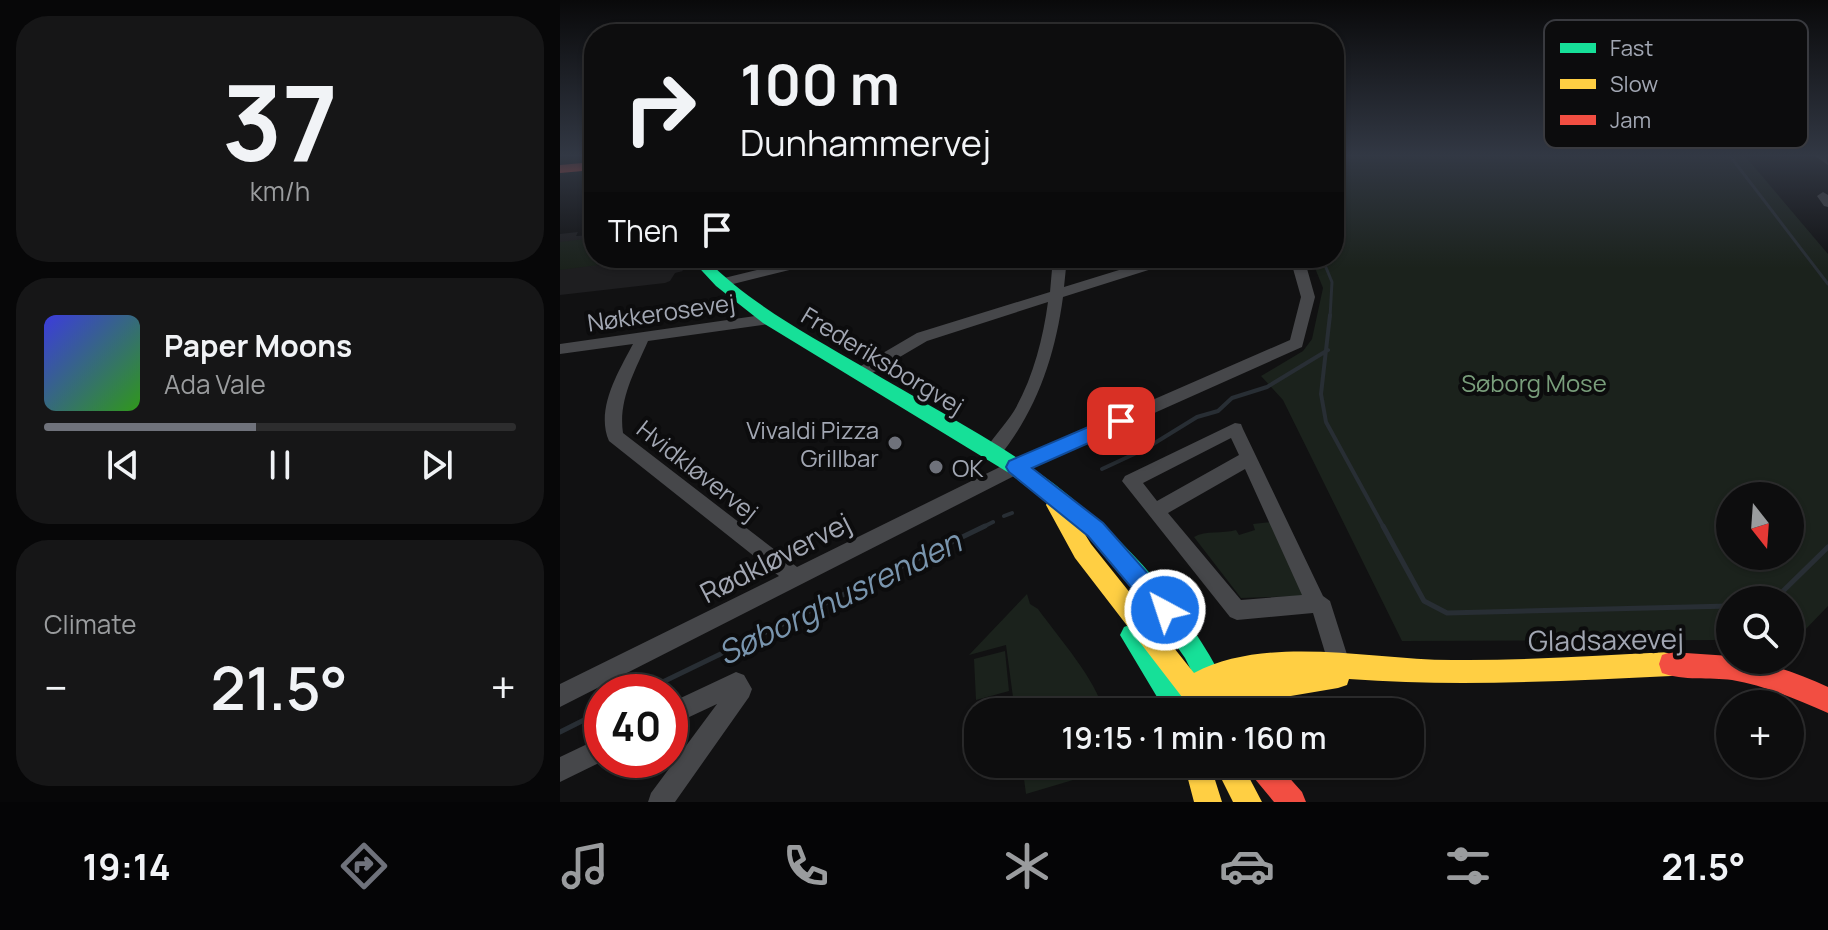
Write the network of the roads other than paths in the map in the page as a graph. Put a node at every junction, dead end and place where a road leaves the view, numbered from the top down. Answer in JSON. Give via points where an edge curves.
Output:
{"nodes":[{"id":1,"x":707,"y":268,"type":"edge"},
{"id":2,"x":781,"y":268,"type":"edge"},
{"id":3,"x":1059,"y":268,"type":"edge"},
{"id":4,"x":1138,"y":268,"type":"edge"},
{"id":5,"x":1300,"y":268,"type":"edge"},
{"id":6,"x":721,"y":283,"type":"junction"},
{"id":7,"x":1058,"y":292,"type":"junction"},
{"id":8,"x":769,"y":319,"type":"junction"},
{"id":9,"x":643,"y":337,"type":"junction"},
{"id":10,"x":560,"y":349,"type":"edge"},
{"id":11,"x":859,"y":374,"type":"junction"},
{"id":12,"x":993,"y":452,"type":"junction"},
{"id":13,"x":1249,"y":458,"type":"junction"},
{"id":14,"x":1016,"y":467,"type":"junction"},
{"id":15,"x":1050,"y":496,"type":"junction"},
{"id":16,"x":1155,"y":511,"type":"junction"},
{"id":17,"x":1094,"y":564,"type":"junction"},
{"id":18,"x":796,"y":578,"type":"junction"},
{"id":19,"x":1316,"y":603,"type":"junction"},
{"id":20,"x":1339,"y":664,"type":"junction"},
{"id":21,"x":1378,"y":669,"type":"junction"},
{"id":22,"x":1207,"y":676,"type":"junction"},
{"id":23,"x":1191,"y":688,"type":"junction"},
{"id":24,"x":560,"y":696,"type":"edge"},
{"id":25,"x":1172,"y":698,"type":"edge"},
{"id":26,"x":1196,"y":698,"type":"edge"},
{"id":27,"x":1218,"y":698,"type":"edge"},
{"id":28,"x":1248,"y":698,"type":"edge"},
{"id":29,"x":1828,"y":700,"type":"edge"},
{"id":30,"x":688,"y":706,"type":"edge"},
{"id":31,"x":584,"y":758,"type":"edge"},
{"id":32,"x":688,"y":763,"type":"edge"},
{"id":33,"x":560,"y":770,"type":"edge"},
{"id":34,"x":677,"y":778,"type":"edge"},
{"id":35,"x":1200,"y":778,"type":"edge"},
{"id":36,"x":1215,"y":778,"type":"edge"},
{"id":37,"x":1234,"y":778,"type":"edge"},
{"id":38,"x":1241,"y":778,"type":"edge"},
{"id":39,"x":1271,"y":778,"type":"edge"},
{"id":40,"x":1245,"y":800,"type":"edge"},
{"id":41,"x":660,"y":802,"type":"edge"},
{"id":42,"x":1208,"y":802,"type":"edge"},
{"id":43,"x":1216,"y":802,"type":"edge"},
{"id":44,"x":1292,"y":802,"type":"edge"}],
"edges":[{"from":1,"to":6,"type":"street","name":"Frederiksborgvej"},
{"from":2,"to":6,"type":"street"},
{"from":3,"to":7,"type":"street"},
{"from":4,"to":7,"type":"street"},
{"from":5,"to":14,"type":"street","name":"Rødkløvervej","via":[[1308,297],[1297,343]]},
{"from":6,"to":8,"type":"street","name":"Frederiksborgvej"},
{"from":7,"to":11,"type":"street","via":[[922,337]]},
{"from":7,"to":12,"type":"street","via":[[1021,416]]},
{"from":8,"to":9,"type":"street","name":"Nøkkerosevej"},
{"from":8,"to":11,"type":"street","name":"Frederiksborgvej"},
{"from":9,"to":10,"type":"street","name":"Nøkkerosevej"},
{"from":9,"to":18,"type":"street","name":"Hvidkløvervej","via":[[615,403],[615,436]]},
{"from":11,"to":12,"type":"street","name":"Frederiksborgvej"},
{"from":12,"to":14,"type":"street","name":"Frederiksborgvej"},
{"from":13,"to":16,"type":"street"},
{"from":13,"to":16,"type":"street","via":[[1235,429],[1131,481]]},
{"from":13,"to":19,"type":"street"},
{"from":14,"to":15,"type":"street","name":"Frederiksborgvej"},
{"from":14,"to":18,"type":"street","name":"Rødkløvervej"},
{"from":15,"to":17,"type":"street","name":"Frederiksborgvej"},
{"from":15,"to":22,"type":"street","name":"Frederiksborgvej","via":[[1095,529],[1129,567],[1165,610]]},
{"from":16,"to":19,"type":"street","via":[[1237,610]]},
{"from":17,"to":23,"type":"street","name":"Frederiksborgvej"},
{"from":17,"to":25,"type":"street","name":"Frederiksborgvej","via":[[1107,600]]},
{"from":18,"to":24,"type":"street","name":"Rødkløvervej"},
{"from":19,"to":20,"type":"street","via":[[1323,608]]},
{"from":20,"to":21,"type":"street","name":"Gladsaxevej"},
{"from":20,"to":22,"type":"street","name":"Gladsaxevej","via":[[1234,669]]},
{"from":21,"to":28,"type":"street","name":"Gladsaxevej"},
{"from":21,"to":29,"type":"street","name":"Gladsaxevej","via":[[1715,665],[1775,675]]},
{"from":22,"to":23,"type":"street","name":"Gladsaxevej"},
{"from":22,"to":27,"type":"street","name":"Frederiksborgvej"},
{"from":23,"to":26,"type":"street","name":"Frederiksborgvej"},
{"from":30,"to":32,"type":"street","via":[[736,683],[741,689]]},
{"from":31,"to":33,"type":"street"},
{"from":34,"to":41,"type":"street"},
{"from":35,"to":42,"type":"street"},
{"from":36,"to":43,"type":"street"},
{"from":37,"to":40,"type":"street"},
{"from":38,"to":40,"type":"street"},
{"from":39,"to":44,"type":"street"}]}
